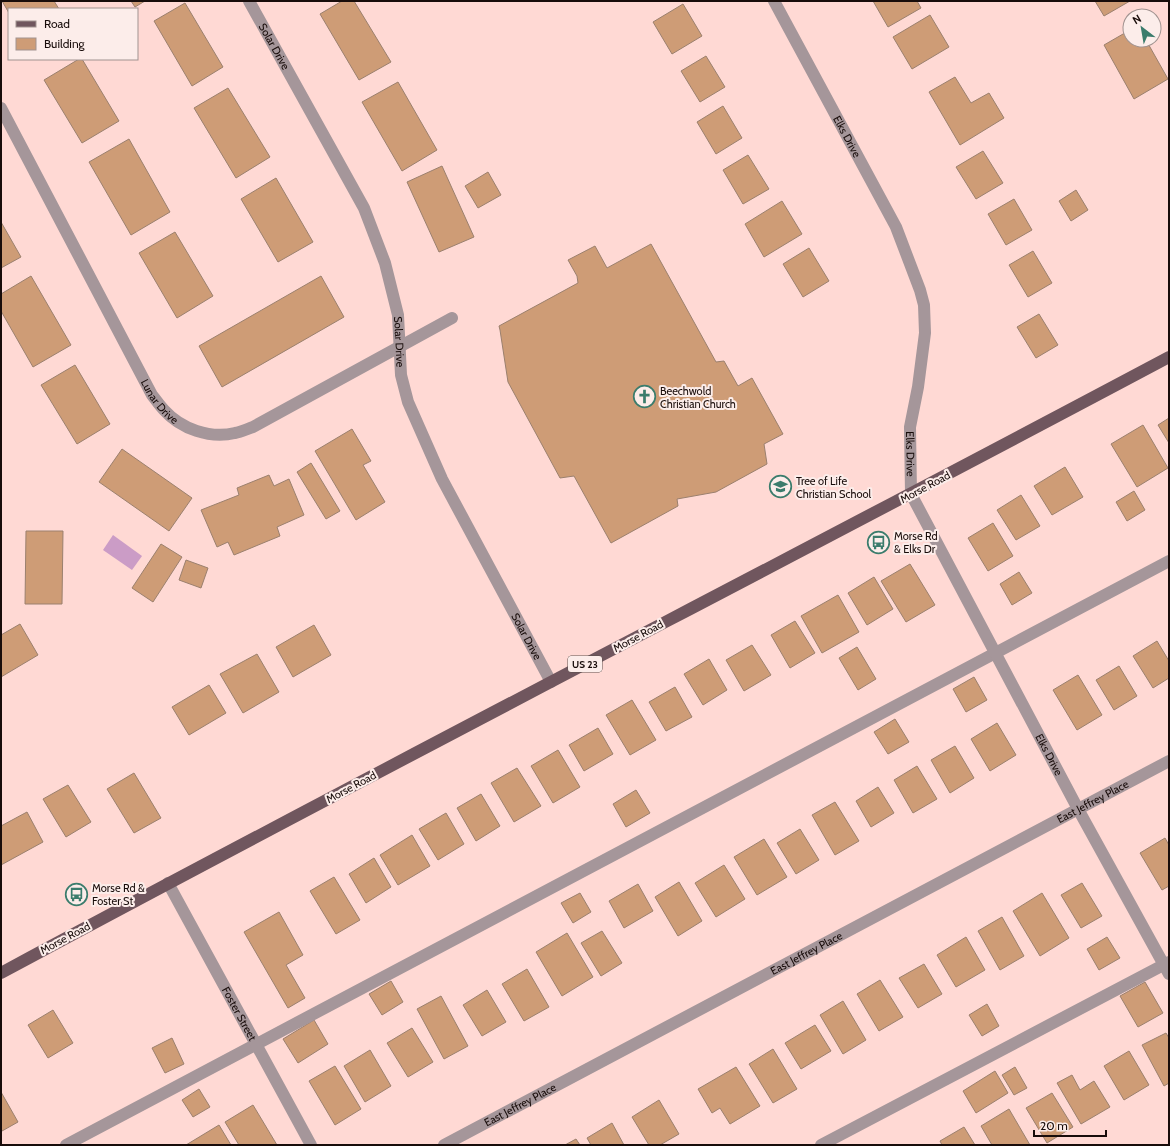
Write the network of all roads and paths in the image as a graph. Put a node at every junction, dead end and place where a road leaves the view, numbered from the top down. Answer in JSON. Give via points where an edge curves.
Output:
{"nodes":[{"id":1,"x":249,"y":1,"type":"edge"},
{"id":2,"x":774,"y":1,"type":"edge"},
{"id":3,"x":1,"y":108,"type":"edge"},
{"id":4,"x":452,"y":318,"type":"dead end"},
{"id":5,"x":399,"y":346,"type":"junction"},
{"id":6,"x":1169,"y":357,"type":"edge"},
{"id":7,"x":911,"y":494,"type":"junction"},
{"id":8,"x":1169,"y":561,"type":"edge"},
{"id":9,"x":994,"y":654,"type":"junction"},
{"id":10,"x":551,"y":682,"type":"junction"},
{"id":11,"x":1169,"y":761,"type":"edge"},
{"id":12,"x":1078,"y":808,"type":"junction"},
{"id":13,"x":168,"y":883,"type":"junction"},
{"id":14,"x":1167,"y":967,"type":"edge"},
{"id":15,"x":1,"y":973,"type":"edge"},
{"id":16,"x":256,"y":1045,"type":"junction"},
{"id":17,"x":66,"y":1145,"type":"edge"},
{"id":18,"x":311,"y":1145,"type":"edge"},
{"id":19,"x":444,"y":1145,"type":"edge"},
{"id":20,"x":821,"y":1145,"type":"edge"}],
"edges":[{"from":1,"to":5,"type":"street","name":"Solar Drive","via":[[364,208],[385,263],[398,315]]},
{"from":2,"to":7,"type":"street","name":"Elks Drive","via":[[896,227],[920,290],[924,305],[925,333],[910,426]]},
{"from":3,"to":5,"type":"street","name":"Lunar Drive","via":[[152,396],[164,411],[180,424],[199,432],[216,435],[235,433],[253,427]]},
{"from":4,"to":5,"type":"street","name":"Lunar Drive"},
{"from":5,"to":10,"type":"street","name":"Solar Drive","via":[[401,376],[408,402],[436,465]]},
{"from":6,"to":7,"type":"main road","name":"Morse Road","number":"US 23"},
{"from":7,"to":9,"type":"street","name":"Elks Drive"},
{"from":7,"to":10,"type":"main road","name":"Morse Road","number":"US 23"},
{"from":8,"to":9,"type":"street"},
{"from":9,"to":12,"type":"street","name":"Elks Drive"},
{"from":9,"to":16,"type":"street"},
{"from":10,"to":13,"type":"main road","name":"Morse Road","number":"US 23"},
{"from":11,"to":12,"type":"street","name":"East Jeffrey Place"},
{"from":12,"to":14,"type":"street","name":"Elks Drive"},
{"from":12,"to":19,"type":"street","name":"East Jeffrey Place"},
{"from":13,"to":15,"type":"main road","name":"Morse Road","number":"US 23"},
{"from":13,"to":16,"type":"street","name":"Foster Street"},
{"from":14,"to":20,"type":"street"},
{"from":16,"to":17,"type":"street"},
{"from":16,"to":18,"type":"street","name":"Foster Street"}]}
